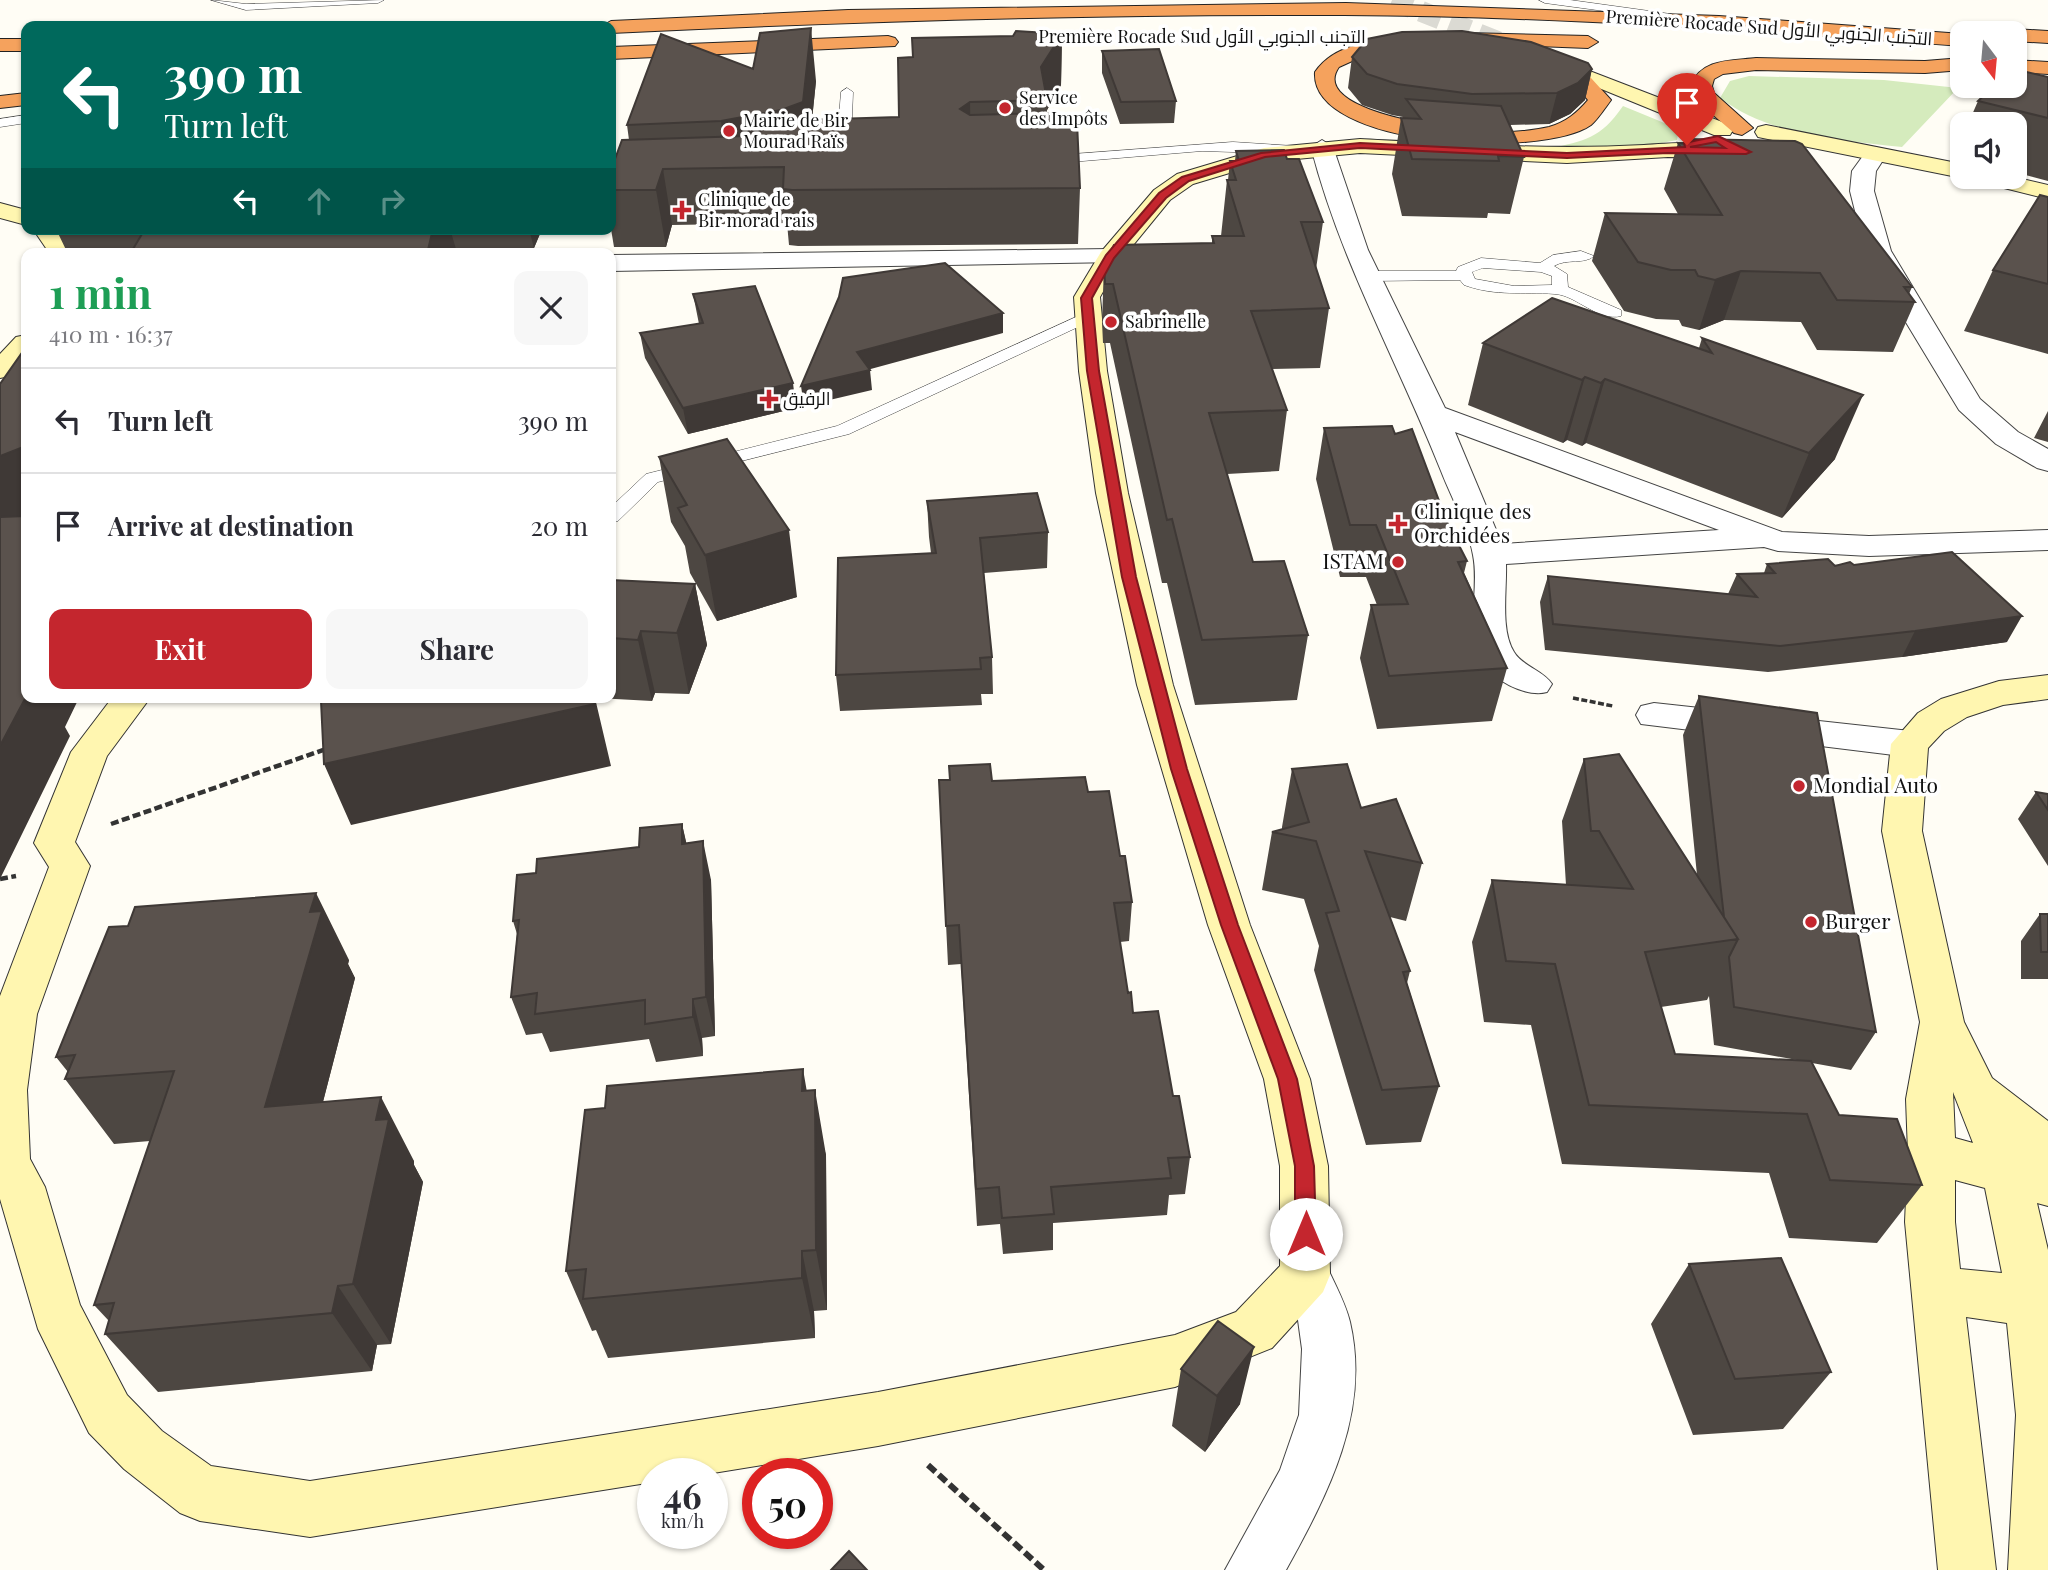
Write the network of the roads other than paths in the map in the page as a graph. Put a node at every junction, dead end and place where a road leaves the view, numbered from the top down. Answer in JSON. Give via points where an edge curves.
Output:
{"nodes":[{"id":1,"x":217,"y":0,"type":"edge"},
{"id":2,"x":378,"y":0,"type":"edge"},
{"id":3,"x":1545,"y":0,"type":"edge"},
{"id":4,"x":249,"y":3,"type":"edge"},
{"id":5,"x":1719,"y":22,"type":"junction"},
{"id":6,"x":616,"y":27,"type":"edge"},
{"id":7,"x":1828,"y":30,"type":"junction"},
{"id":8,"x":1950,"y":31,"type":"edge"},
{"id":9,"x":1336,"y":35,"type":"dead end"},
{"id":10,"x":2027,"y":36,"type":"edge"},
{"id":11,"x":2048,"y":37,"type":"edge"},
{"id":12,"x":1950,"y":39,"type":"edge"},
{"id":13,"x":1436,"y":40,"type":"junction"},
{"id":14,"x":905,"y":41,"type":"dead end"},
{"id":15,"x":1604,"y":43,"type":"dead end"},
{"id":16,"x":2027,"y":44,"type":"edge"},
{"id":17,"x":0,"y":45,"type":"edge"},
{"id":18,"x":21,"y":45,"type":"edge"},
{"id":19,"x":2048,"y":45,"type":"edge"},
{"id":20,"x":1721,"y":47,"type":"dead end"},
{"id":21,"x":616,"y":53,"type":"edge"},
{"id":22,"x":1950,"y":62,"type":"edge"},
{"id":23,"x":1950,"y":64,"type":"edge"},
{"id":24,"x":2027,"y":67,"type":"edge"},
{"id":25,"x":2048,"y":68,"type":"edge"},
{"id":26,"x":1574,"y":71,"type":"joint"},
{"id":27,"x":847,"y":92,"type":"dead end"},
{"id":28,"x":21,"y":100,"type":"edge"},
{"id":29,"x":0,"y":102,"type":"edge"},
{"id":30,"x":21,"y":121,"type":"edge"},
{"id":31,"x":0,"y":123,"type":"edge"},
{"id":32,"x":1727,"y":132,"type":"junction"},
{"id":33,"x":1758,"y":147,"type":"junction"},
{"id":34,"x":1309,"y":149,"type":"junction"},
{"id":35,"x":1668,"y":150,"type":"junction"},
{"id":36,"x":831,"y":154,"type":"edge"},
{"id":37,"x":1876,"y":154,"type":"junction"},
{"id":38,"x":1038,"y":160,"type":"edge"},
{"id":39,"x":1950,"y":169,"type":"edge"},
{"id":40,"x":2027,"y":187,"type":"edge"},
{"id":41,"x":2048,"y":192,"type":"edge"},
{"id":42,"x":1587,"y":256,"type":"dead end"},
{"id":43,"x":1110,"y":257,"type":"junction"},
{"id":44,"x":616,"y":262,"type":"edge"},
{"id":45,"x":1544,"y":268,"type":"junction"},
{"id":46,"x":1464,"y":275,"type":"junction"},
{"id":47,"x":1368,"y":276,"type":"junction"},
{"id":48,"x":1558,"y":289,"type":"junction"},
{"id":49,"x":1615,"y":313,"type":"dead end"},
{"id":50,"x":1087,"y":317,"type":"junction"},
{"id":51,"x":21,"y":348,"type":"edge"},
{"id":52,"x":0,"y":370,"type":"edge"},
{"id":53,"x":1433,"y":414,"type":"junction"},
{"id":54,"x":2048,"y":462,"type":"edge"},
{"id":55,"x":616,"y":512,"type":"edge"},
{"id":56,"x":2048,"y":540,"type":"edge"},
{"id":57,"x":1778,"y":541,"type":"junction"},
{"id":58,"x":1490,"y":555,"type":"junction"},
{"id":59,"x":1534,"y":684,"type":"road end"},
{"id":60,"x":2048,"y":687,"type":"edge"},
{"id":61,"x":128,"y":703,"type":"edge"},
{"id":62,"x":1654,"y":715,"type":"road end"},
{"id":63,"x":1910,"y":744,"type":"junction"},
{"id":64,"x":1942,"y":1023,"type":"junction"},
{"id":65,"x":1932,"y":1153,"type":"junction"},
{"id":66,"x":2034,"y":1169,"type":"edge"},
{"id":67,"x":1305,"y":1275,"type":"junction"},
{"id":68,"x":1935,"y":1290,"type":"junction"},
{"id":69,"x":2039,"y":1305,"type":"edge"},
{"id":70,"x":2045,"y":1412,"type":"edge"},
{"id":71,"x":1254,"y":1570,"type":"edge"},
{"id":72,"x":1967,"y":1570,"type":"edge"},
{"id":73,"x":2037,"y":1570,"type":"edge"}],
"edges":[{"from":1,"to":4,"type":"lane"},
{"from":2,"to":4,"type":"lane"},
{"from":3,"to":5,"type":"lane"},
{"from":5,"to":6,"type":"highway","name":"Première Rocade Sud التجنب الجنوبي الأول","via":[[1518,13],[1212,10],[848,16]]},
{"from":5,"to":7,"type":"highway","name":"Première Rocade Sud التجنب الجنوبي الأول"},
{"from":7,"to":8,"type":"highway"},
{"from":7,"to":12,"type":"highway","name":"Première Rocade Sud التجنب الجنوبي الأول"},
{"from":9,"to":13,"type":"highway","name":"Première Rocade Sud التجنب الجنوبي الأول"},
{"from":10,"to":11,"type":"highway"},
{"from":13,"to":15,"type":"highway","name":"Première Rocade Sud التجنب الجنوبي الأول"},
{"from":13,"to":26,"type":"highway","via":[[1362,49],[1343,56],[1329,66],[1324,78],[1327,89],[1347,107],[1386,123],[1450,135],[1513,138],[1577,125],[1595,112],[1601,100]]},
{"from":14,"to":21,"type":"highway"},
{"from":16,"to":19,"type":"highway"},
{"from":17,"to":18,"type":"highway"},
{"from":20,"to":22,"type":"highway","name":"Première Rocade Sud التجنب الجنوبي الأول"},
{"from":23,"to":32,"type":"highway","via":[[1718,68],[1704,76],[1701,86]]},
{"from":24,"to":25,"type":"highway"},
{"from":26,"to":32,"type":"main road"},
{"from":27,"to":36,"type":"lane","via":[[844,144]]},
{"from":28,"to":29,"type":"highway"},
{"from":30,"to":31,"type":"lane"},
{"from":32,"to":33,"type":"main road"},
{"from":32,"to":35,"type":"main road"},
{"from":33,"to":35,"type":"main road"},
{"from":33,"to":37,"type":"main road"},
{"from":34,"to":35,"type":"main road","via":[[1392,146],[1567,156]]},
{"from":34,"to":38,"type":"lane","via":[[1261,145]]},
{"from":34,"to":43,"type":"main road","via":[[1240,161],[1185,179],[1162,195]]},
{"from":34,"to":47,"type":"street","via":[[1329,177]]},
{"from":37,"to":39,"type":"main road"},
{"from":37,"to":54,"type":"street","via":[[1864,171],[1862,191],[1878,251],[1897,286],[1969,404],[2007,438]]},
{"from":40,"to":41,"type":"main road"},
{"from":42,"to":45,"type":"lane","via":[[1564,256]]},
{"from":43,"to":44,"type":"street"},
{"from":43,"to":50,"type":"main road","via":[[1087,298]]},
{"from":45,"to":46,"type":"lane","via":[[1481,263],[1466,267]]},
{"from":45,"to":48,"type":"lane","via":[[1559,274],[1562,286]]},
{"from":46,"to":47,"type":"lane"},
{"from":46,"to":48,"type":"lane","via":[[1469,282],[1485,287]]},
{"from":47,"to":53,"type":"street"},
{"from":48,"to":49,"type":"lane"},
{"from":50,"to":55,"type":"lane","via":[[843,430],[652,478]]},
{"from":50,"to":67,"type":"main road","via":[[1112,493],[1156,685],[1229,925],[1287,1079],[1304,1166]]},
{"from":51,"to":52,"type":"main road"},
{"from":53,"to":57,"type":"street"},
{"from":53,"to":58,"type":"street"},
{"from":56,"to":57,"type":"street","via":[[1869,546]]},
{"from":57,"to":58,"type":"street","via":[[1694,540]]},
{"from":58,"to":59,"type":"street","via":[[1490,630],[1498,659]]},
{"from":60,"to":63,"type":"main road","via":[[1999,693],[1954,708],[1931,722]]},
{"from":61,"to":67,"type":"main road","via":[[90,752],[54,843],[70,866],[15,1014],[4,1090],[6,1164],[21,1187],[56,1312],[108,1414],[143,1450],[200,1493],[310,1509],[878,1419],[1175,1361],[1254,1330]]},
{"from":62,"to":63,"type":"street"},
{"from":63,"to":64,"type":"main road","via":[[1902,831]]},
{"from":64,"to":65,"type":"main road","via":[[1928,1098]]},
{"from":64,"to":66,"type":"main road","via":[[1978,1092]]},
{"from":65,"to":66,"type":"main road"},
{"from":65,"to":68,"type":"main road","via":[[1930,1222]]},
{"from":66,"to":69,"type":"main road","via":[[2026,1264]]},
{"from":67,"to":71,"type":"street","via":[[1328,1349],[1326,1415],[1303,1484]]},
{"from":68,"to":69,"type":"main road"},
{"from":68,"to":72,"type":"main road"},
{"from":69,"to":70,"type":"main road"},
{"from":70,"to":73,"type":"main road"}]}
